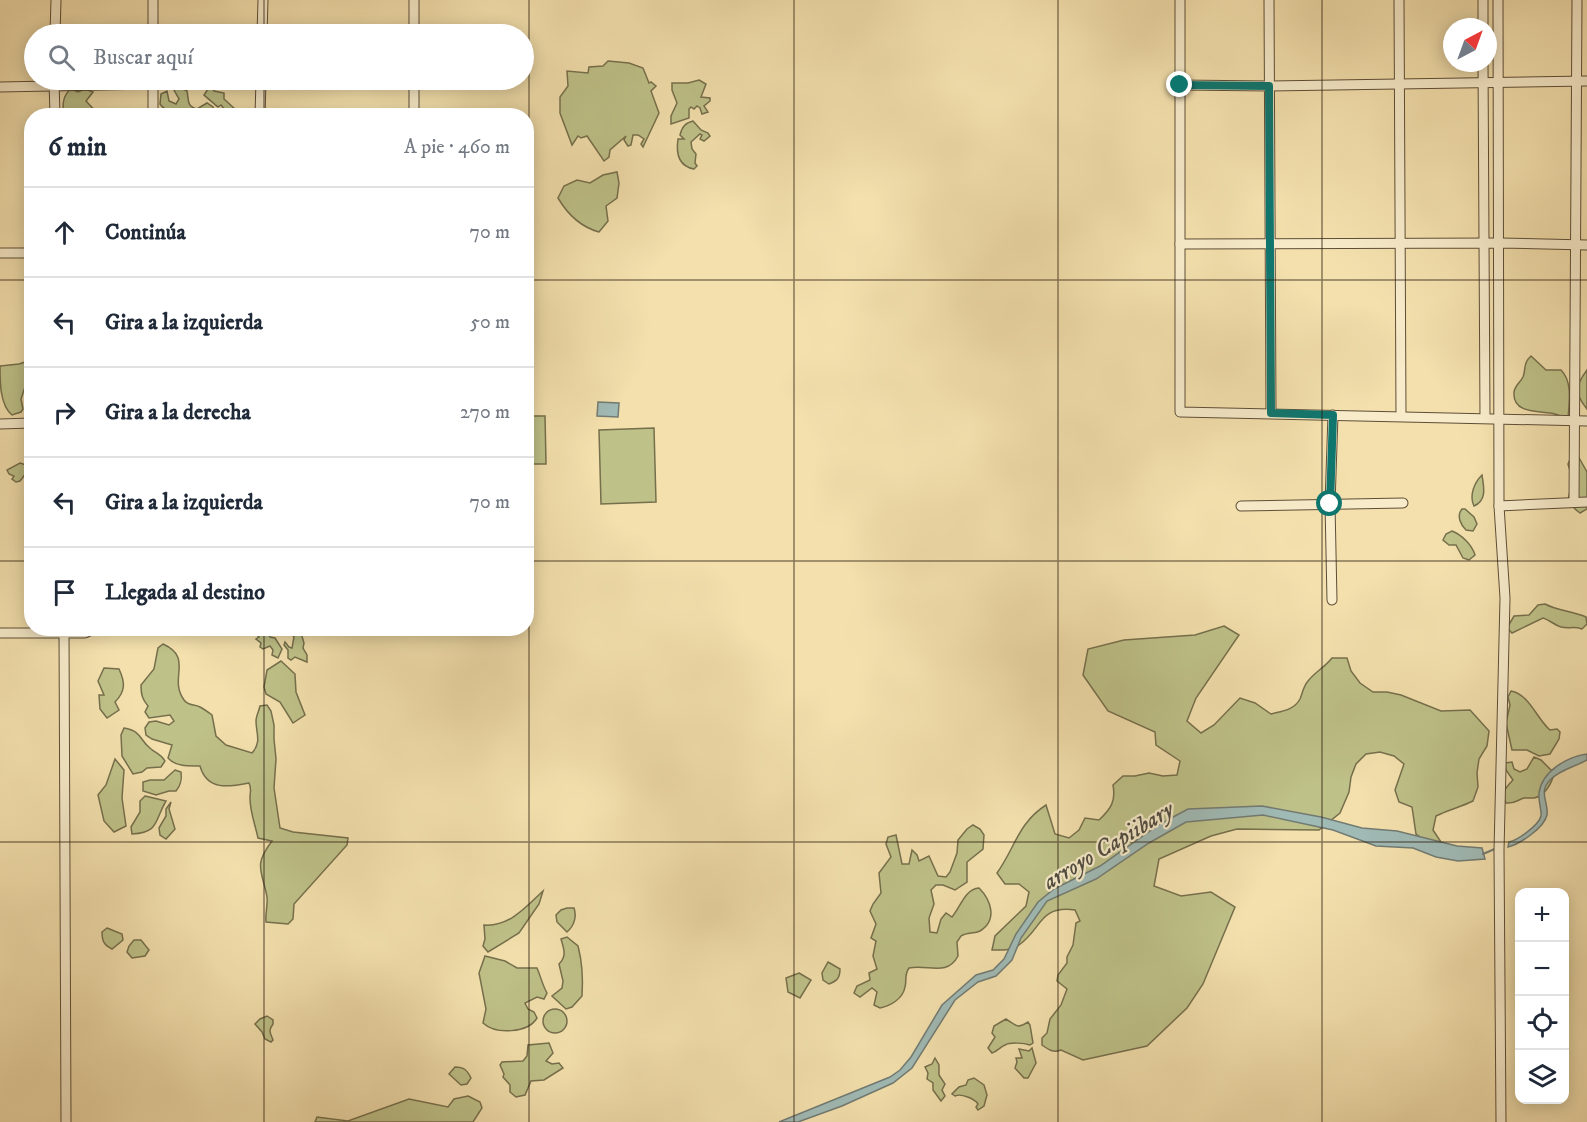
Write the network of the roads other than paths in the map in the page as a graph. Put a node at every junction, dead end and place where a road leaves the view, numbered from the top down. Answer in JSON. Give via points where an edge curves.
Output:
{"nodes":[{"id":1,"x":56,"y":0,"type":"edge"},
{"id":2,"x":153,"y":0,"type":"edge"},
{"id":3,"x":262,"y":0,"type":"edge"},
{"id":4,"x":414,"y":0,"type":"edge"},
{"id":5,"x":1180,"y":0,"type":"edge"},
{"id":6,"x":1269,"y":0,"type":"edge"},
{"id":7,"x":1399,"y":0,"type":"edge"},
{"id":8,"x":1483,"y":0,"type":"edge"},
{"id":9,"x":1498,"y":0,"type":"edge"},
{"id":10,"x":1577,"y":0,"type":"edge"},
{"id":11,"x":1483,"y":18,"type":"edge"},
{"id":12,"x":55,"y":24,"type":"edge"},
{"id":13,"x":153,"y":24,"type":"edge"},
{"id":14,"x":262,"y":24,"type":"edge"},
{"id":15,"x":414,"y":24,"type":"edge"},
{"id":16,"x":1483,"y":72,"type":"edge"},
{"id":17,"x":1483,"y":81,"type":"junction"},
{"id":18,"x":1497,"y":81,"type":"junction"},
{"id":19,"x":1582,"y":81,"type":"edge"},
{"id":20,"x":1400,"y":83,"type":"junction"},
{"id":21,"x":24,"y":85,"type":"edge"},
{"id":22,"x":1180,"y":85,"type":"junction"},
{"id":23,"x":1269,"y":86,"type":"junction"},
{"id":24,"x":0,"y":87,"type":"edge"},
{"id":25,"x":54,"y":90,"type":"edge"},
{"id":26,"x":153,"y":90,"type":"edge"},
{"id":27,"x":261,"y":90,"type":"edge"},
{"id":28,"x":414,"y":90,"type":"edge"},
{"id":29,"x":55,"y":108,"type":"edge"},
{"id":30,"x":153,"y":108,"type":"edge"},
{"id":31,"x":260,"y":108,"type":"edge"},
{"id":32,"x":414,"y":108,"type":"edge"},
{"id":33,"x":1400,"y":243,"type":"junction"},
{"id":34,"x":1484,"y":243,"type":"junction"},
{"id":35,"x":1500,"y":243,"type":"junction"},
{"id":36,"x":1180,"y":244,"type":"junction"},
{"id":37,"x":1270,"y":244,"type":"junction"},
{"id":38,"x":1575,"y":245,"type":"junction"},
{"id":39,"x":1587,"y":245,"type":"edge"},
{"id":40,"x":0,"y":253,"type":"edge"},
{"id":41,"x":24,"y":253,"type":"edge"},
{"id":42,"x":1271,"y":413,"type":"junction"},
{"id":43,"x":1333,"y":415,"type":"junction"},
{"id":44,"x":1401,"y":416,"type":"junction"},
{"id":45,"x":1485,"y":418,"type":"junction"},
{"id":46,"x":1499,"y":418,"type":"junction"},
{"id":47,"x":1574,"y":420,"type":"junction"},
{"id":48,"x":1587,"y":421,"type":"edge"},
{"id":49,"x":24,"y":423,"type":"edge"},
{"id":50,"x":0,"y":424,"type":"edge"},
{"id":51,"x":1574,"y":502,"type":"junction"},
{"id":52,"x":1587,"y":502,"type":"edge"},
{"id":53,"x":1403,"y":503,"type":"dead end"},
{"id":54,"x":1330,"y":504,"type":"junction"},
{"id":55,"x":1241,"y":506,"type":"dead end"},
{"id":56,"x":1499,"y":506,"type":"junction"},
{"id":57,"x":1332,"y":600,"type":"dead end"},
{"id":58,"x":24,"y":632,"type":"edge"},
{"id":59,"x":0,"y":633,"type":"edge"},
{"id":60,"x":64,"y":636,"type":"edge"},
{"id":61,"x":66,"y":1122,"type":"edge"},
{"id":62,"x":1501,"y":1122,"type":"edge"}],
"edges":[{"from":1,"to":12,"type":"street"},
{"from":2,"to":13,"type":"street"},
{"from":3,"to":14,"type":"street"},
{"from":4,"to":15,"type":"street"},
{"from":5,"to":22,"type":"street"},
{"from":6,"to":23,"type":"street"},
{"from":7,"to":20,"type":"street"},
{"from":8,"to":11,"type":"street"},
{"from":9,"to":18,"type":"street"},
{"from":10,"to":19,"type":"street"},
{"from":16,"to":17,"type":"street"},
{"from":17,"to":18,"type":"street"},
{"from":17,"to":20,"type":"street"},
{"from":17,"to":34,"type":"street"},
{"from":18,"to":19,"type":"street"},
{"from":18,"to":35,"type":"street"},
{"from":19,"to":38,"type":"street"},
{"from":20,"to":23,"type":"street"},
{"from":20,"to":33,"type":"street"},
{"from":21,"to":24,"type":"street"},
{"from":22,"to":23,"type":"street"},
{"from":22,"to":36,"type":"street"},
{"from":23,"to":37,"type":"street"},
{"from":25,"to":29,"type":"street"},
{"from":26,"to":30,"type":"street"},
{"from":27,"to":31,"type":"street"},
{"from":28,"to":32,"type":"street"},
{"from":33,"to":34,"type":"street"},
{"from":33,"to":37,"type":"street"},
{"from":33,"to":44,"type":"street"},
{"from":34,"to":35,"type":"street"},
{"from":34,"to":45,"type":"street"},
{"from":35,"to":38,"type":"street"},
{"from":35,"to":46,"type":"street"},
{"from":36,"to":37,"type":"street"},
{"from":36,"to":42,"type":"street","via":[[1180,412]]},
{"from":37,"to":42,"type":"street"},
{"from":38,"to":39,"type":"street"},
{"from":38,"to":47,"type":"street"},
{"from":40,"to":41,"type":"street"},
{"from":42,"to":43,"type":"street"},
{"from":43,"to":44,"type":"street"},
{"from":43,"to":54,"type":"street"},
{"from":44,"to":45,"type":"street"},
{"from":45,"to":46,"type":"street"},
{"from":46,"to":47,"type":"street"},
{"from":46,"to":56,"type":"street"},
{"from":47,"to":48,"type":"street"},
{"from":47,"to":51,"type":"street"},
{"from":49,"to":50,"type":"street"},
{"from":51,"to":52,"type":"street"},
{"from":51,"to":56,"type":"street"},
{"from":53,"to":54,"type":"street"},
{"from":54,"to":55,"type":"street"},
{"from":54,"to":57,"type":"street"},
{"from":56,"to":62,"type":"street","via":[[1505,598],[1499,846]]},
{"from":58,"to":59,"type":"street"},
{"from":60,"to":61,"type":"street"}]}
